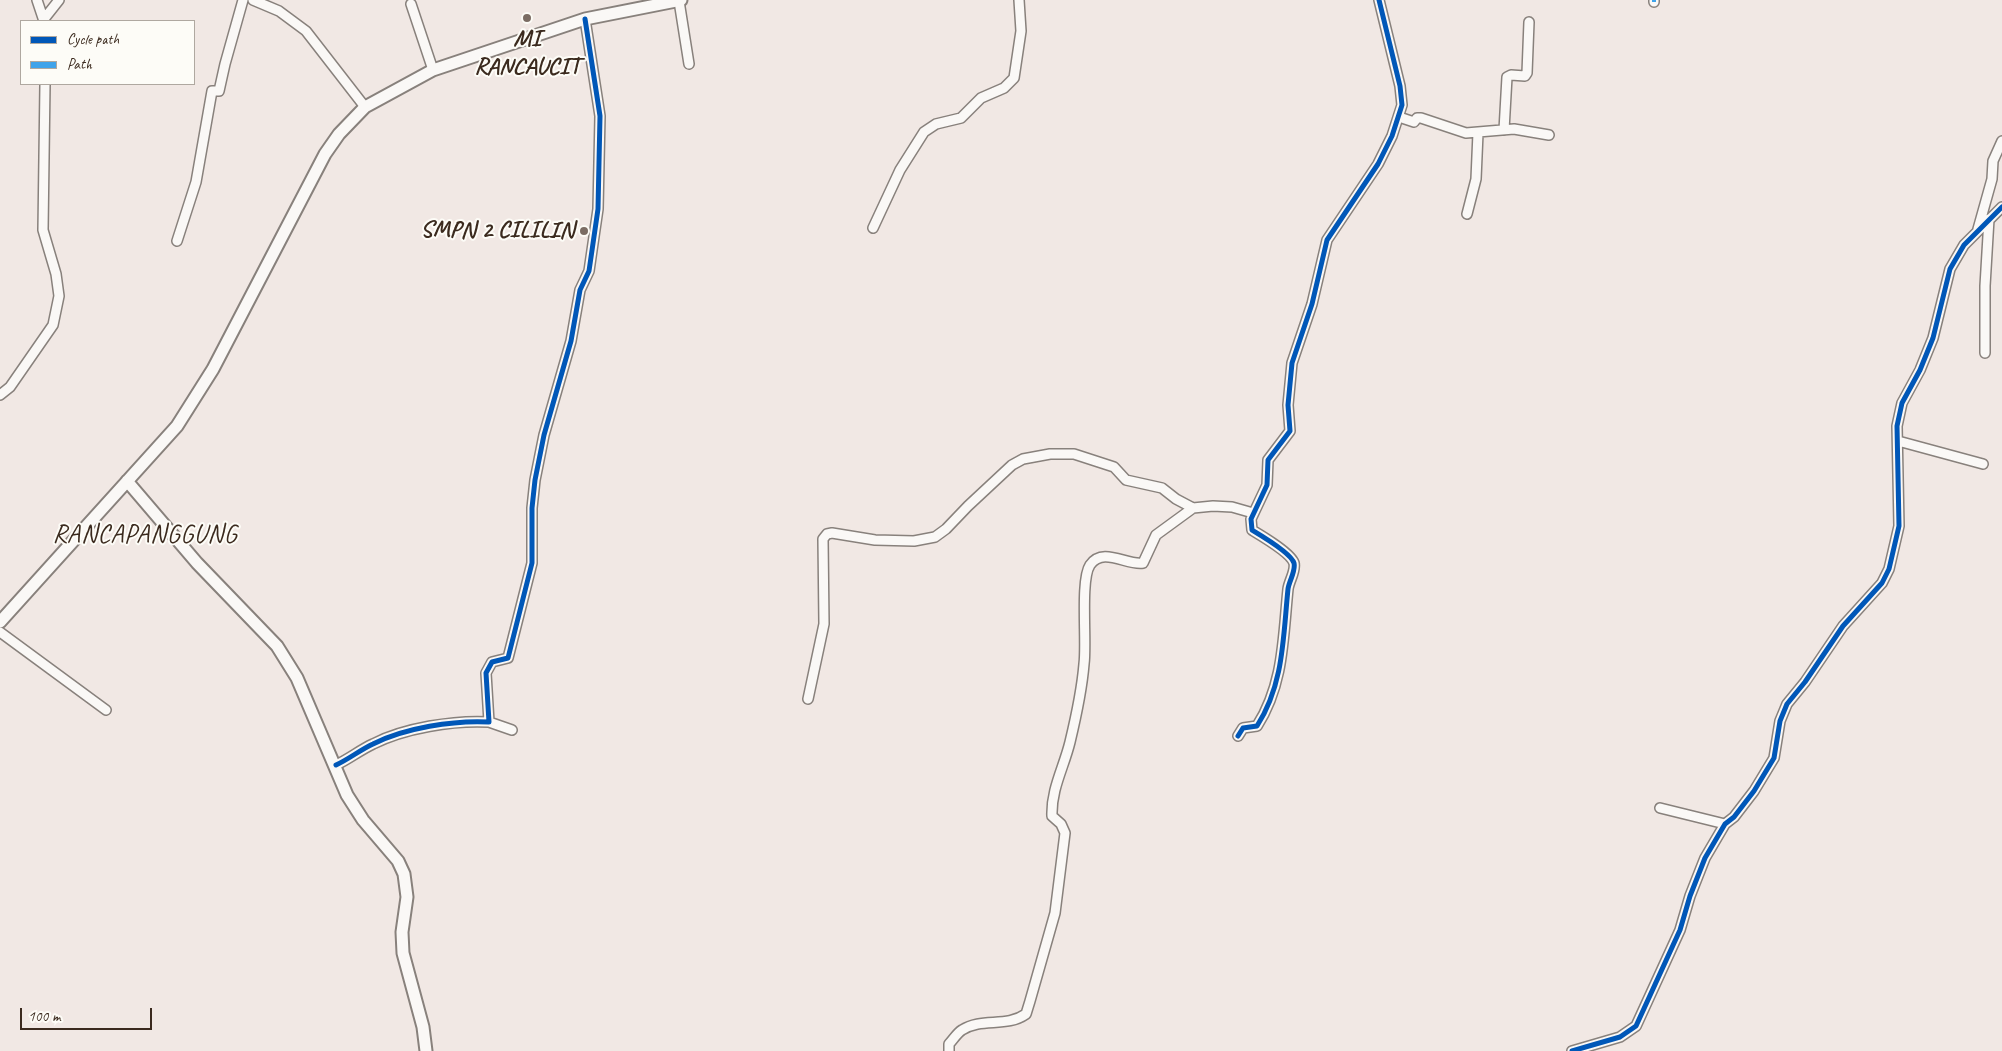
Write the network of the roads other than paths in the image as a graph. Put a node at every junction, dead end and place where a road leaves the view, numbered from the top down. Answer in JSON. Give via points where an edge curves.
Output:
{"nodes":[{"id":1,"x":36,"y":0,"type":"edge"},
{"id":2,"x":59,"y":0,"type":"edge"},
{"id":3,"x":244,"y":0,"type":"edge"},
{"id":4,"x":253,"y":0,"type":"edge"},
{"id":5,"x":680,"y":0,"type":"edge"},
{"id":6,"x":1020,"y":0,"type":"edge"},
{"id":7,"x":1379,"y":0,"type":"edge"},
{"id":8,"x":411,"y":4,"type":"dead end"},
{"id":9,"x":585,"y":19,"type":"junction"},
{"id":10,"x":44,"y":20,"type":"edge"},
{"id":11,"x":1529,"y":22,"type":"dead end"},
{"id":12,"x":689,"y":64,"type":"dead end"},
{"id":13,"x":433,"y":70,"type":"junction"},
{"id":14,"x":45,"y":85,"type":"edge"},
{"id":15,"x":365,"y":107,"type":"junction"},
{"id":16,"x":1399,"y":117,"type":"junction"},
{"id":17,"x":1504,"y":130,"type":"junction"},
{"id":18,"x":1478,"y":133,"type":"junction"},
{"id":19,"x":1549,"y":135,"type":"dead end"},
{"id":20,"x":2002,"y":141,"type":"edge"},
{"id":21,"x":2002,"y":207,"type":"edge"},
{"id":22,"x":1467,"y":214,"type":"dead end"},
{"id":23,"x":1989,"y":220,"type":"junction"},
{"id":24,"x":873,"y":228,"type":"dead end"},
{"id":25,"x":1978,"y":230,"type":"junction"},
{"id":26,"x":178,"y":241,"type":"dead end"},
{"id":27,"x":1985,"y":353,"type":"dead end"},
{"id":28,"x":0,"y":395,"type":"edge"},
{"id":29,"x":1898,"y":442,"type":"junction"},
{"id":30,"x":1983,"y":464,"type":"dead end"},
{"id":31,"x":127,"y":481,"type":"junction"},
{"id":32,"x":1193,"y":508,"type":"junction"},
{"id":33,"x":1253,"y":513,"type":"junction"},
{"id":34,"x":0,"y":622,"type":"edge"},
{"id":35,"x":0,"y":632,"type":"edge"},
{"id":36,"x":808,"y":699,"type":"dead end"},
{"id":37,"x":106,"y":710,"type":"dead end"},
{"id":38,"x":489,"y":722,"type":"junction"},
{"id":39,"x":512,"y":730,"type":"dead end"},
{"id":40,"x":1238,"y":736,"type":"dead end"},
{"id":41,"x":336,"y":765,"type":"junction"},
{"id":42,"x":1660,"y":808,"type":"dead end"},
{"id":43,"x":1725,"y":824,"type":"junction"},
{"id":44,"x":426,"y":1051,"type":"edge"},
{"id":45,"x":949,"y":1051,"type":"edge"},
{"id":46,"x":1572,"y":1051,"type":"edge"}],
"edges":[{"from":1,"to":10,"type":"street"},
{"from":2,"to":10,"type":"street"},
{"from":3,"to":26,"type":"street","via":[[219,91],[212,91],[196,182]]},
{"from":4,"to":15,"type":"street","via":[[279,11],[306,31]]},
{"from":5,"to":9,"type":"main road"},
{"from":5,"to":12,"type":"street"},
{"from":6,"to":24,"type":"street","via":[[1021,31],[1014,78],[1004,88],[981,98],[961,118],[936,124],[924,132],[900,170]]},
{"from":7,"to":16,"type":"street","via":[[1402,96]]},
{"from":8,"to":13,"type":"street"},
{"from":9,"to":13,"type":"main road"},
{"from":9,"to":38,"type":"street","via":[[600,116],[600,179],[595,232],[589,271],[580,290],[571,341],[544,435],[535,480],[532,563],[508,658],[492,662],[487,670]]},
{"from":11,"to":17,"type":"street","via":[[1527,73],[1507,77]]},
{"from":13,"to":15,"type":"main road"},
{"from":14,"to":28,"type":"street","via":[[43,230],[56,274],[57,313],[53,325],[10,388]]},
{"from":15,"to":31,"type":"main road","via":[[325,154],[214,369],[164,442]]},
{"from":16,"to":18,"type":"street","via":[[1414,122],[1421,118],[1446,128]]},
{"from":16,"to":33,"type":"street","via":[[1378,164],[1327,240],[1312,304],[1292,363],[1288,405],[1290,431],[1268,460],[1267,485]]},
{"from":17,"to":18,"type":"street"},
{"from":17,"to":19,"type":"street","via":[[1523,129]]},
{"from":18,"to":22,"type":"street","via":[[1476,180]]},
{"from":20,"to":25,"type":"street","via":[[1992,161],[1992,179]]},
{"from":21,"to":23,"type":"street"},
{"from":23,"to":25,"type":"street"},
{"from":23,"to":27,"type":"street"},
{"from":25,"to":29,"type":"street","via":[[1964,245],[1945,280],[1933,338],[1899,411]]},
{"from":29,"to":30,"type":"street"},
{"from":29,"to":43,"type":"street","via":[[1899,526],[1889,569],[1882,583],[1843,626],[1787,704],[1780,721],[1774,758],[1754,791]]},
{"from":31,"to":34,"type":"main road"},
{"from":31,"to":41,"type":"main road","via":[[192,557],[277,646],[297,678]]},
{"from":32,"to":33,"type":"street","via":[[1232,507]]},
{"from":32,"to":36,"type":"street","via":[[1162,488],[1126,480],[1114,467],[1074,454],[1050,454],[1023,458],[1012,465],[935,537],[914,541],[876,540],[827,534],[823,539],[824,624]]},
{"from":32,"to":45,"type":"street","via":[[1156,535],[1143,563],[1108,556],[1090,565],[1086,585],[1084,664],[1070,743],[1052,806],[1052,816],[1061,824],[1064,833],[1055,913],[1026,1014],[1016,1021],[974,1024],[960,1030],[949,1044]]},
{"from":33,"to":40,"type":"street","via":[[1251,528],[1289,556],[1294,568],[1288,590],[1276,686],[1257,726],[1243,728]]},
{"from":35,"to":37,"type":"street"},
{"from":38,"to":39,"type":"street"},
{"from":38,"to":41,"type":"street","via":[[420,728],[373,743]]},
{"from":41,"to":44,"type":"main road","via":[[356,811],[398,861],[404,874],[408,897],[402,932],[403,953]]},
{"from":42,"to":43,"type":"street"},
{"from":43,"to":46,"type":"street","via":[[1696,879],[1680,930],[1636,1026],[1620,1037]]}]}
